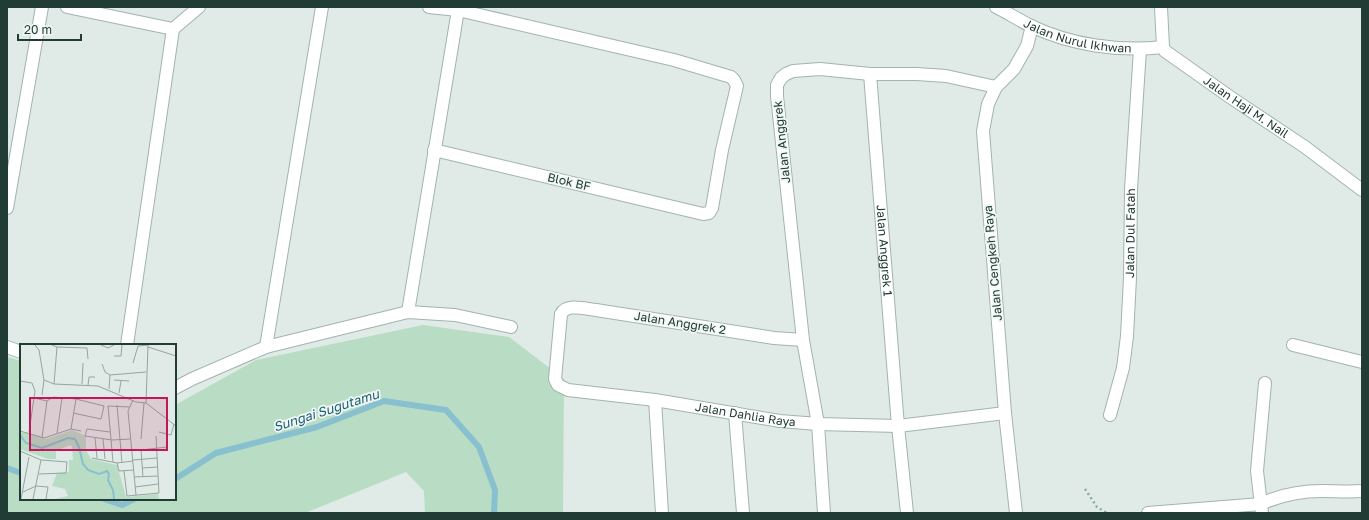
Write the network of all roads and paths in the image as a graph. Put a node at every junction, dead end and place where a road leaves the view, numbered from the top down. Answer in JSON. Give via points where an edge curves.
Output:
{"nodes":[{"id":1,"x":42,"y":7,"type":"edge"},
{"id":2,"x":67,"y":7,"type":"edge"},
{"id":3,"x":198,"y":7,"type":"edge"},
{"id":4,"x":322,"y":7,"type":"edge"},
{"id":5,"x":429,"y":7,"type":"edge"},
{"id":6,"x":996,"y":7,"type":"edge"},
{"id":7,"x":1161,"y":7,"type":"edge"},
{"id":8,"x":458,"y":10,"type":"junction"},
{"id":9,"x":1032,"y":26,"type":"junction"},
{"id":10,"x":173,"y":29,"type":"junction"},
{"id":11,"x":1163,"y":47,"type":"junction"},
{"id":12,"x":1140,"y":49,"type":"junction"},
{"id":13,"x":870,"y":74,"type":"junction"},
{"id":14,"x":996,"y":87,"type":"junction"},
{"id":15,"x":434,"y":150,"type":"junction"},
{"id":16,"x":1362,"y":190,"type":"edge"},
{"id":17,"x":7,"y":208,"type":"edge"},
{"id":18,"x":408,"y":312,"type":"junction"},
{"id":19,"x":561,"y":314,"type":"joint"},
{"id":20,"x":511,"y":327,"type":"dead end"},
{"id":21,"x":803,"y":340,"type":"junction"},
{"id":22,"x":127,"y":344,"type":"edge"},
{"id":23,"x":1293,"y":345,"type":"dead end"},
{"id":24,"x":7,"y":347,"type":"edge"},
{"id":25,"x":266,"y":347,"type":"junction"},
{"id":26,"x":20,"y":352,"type":"edge"},
{"id":27,"x":1362,"y":362,"type":"edge"},
{"id":28,"x":1265,"y":383,"type":"dead end"},
{"id":29,"x":176,"y":388,"type":"edge"},
{"id":30,"x":654,"y":400,"type":"junction"},
{"id":31,"x":735,"y":413,"type":"junction"},
{"id":32,"x":1005,"y":413,"type":"junction"},
{"id":33,"x":1110,"y":415,"type":"dead end"},
{"id":34,"x":818,"y":424,"type":"junction"},
{"id":35,"x":898,"y":426,"type":"junction"},
{"id":36,"x":1085,"y":489,"type":"dead end"},
{"id":37,"x":1362,"y":491,"type":"edge"},
{"id":38,"x":1262,"y":508,"type":"edge"},
{"id":39,"x":662,"y":513,"type":"edge"},
{"id":40,"x":743,"y":513,"type":"edge"},
{"id":41,"x":824,"y":513,"type":"edge"},
{"id":42,"x":906,"y":513,"type":"edge"},
{"id":43,"x":1016,"y":513,"type":"edge"},
{"id":44,"x":1107,"y":513,"type":"edge"},
{"id":45,"x":1148,"y":513,"type":"edge"}],
"edges":[{"from":1,"to":17,"type":"street"},
{"from":2,"to":10,"type":"street"},
{"from":3,"to":10,"type":"street"},
{"from":4,"to":25,"type":"street"},
{"from":5,"to":8,"type":"street"},
{"from":6,"to":9,"type":"street","name":"Jalan Nurul Ikhwan"},
{"from":7,"to":11,"type":"street"},
{"from":8,"to":15,"type":"street"},
{"from":8,"to":15,"type":"street","name":"Blok BF","via":[[674,60],[731,77],[737,86],[712,208],[708,213],[703,214]]},
{"from":9,"to":12,"type":"street","name":"Jalan Nurul Ikhwan","via":[[1066,39]]},
{"from":9,"to":14,"type":"street","name":"Jalan Cengkeh Raya","via":[[1027,46],[1014,69]]},
{"from":10,"to":22,"type":"street"},
{"from":11,"to":12,"type":"street","name":"Jalan Nurul Ikhwan"},
{"from":11,"to":16,"type":"street","name":"Jalan Haji M. Nail","via":[[1181,63],[1305,147]]},
{"from":12,"to":33,"type":"street","name":"Jalan Dul Fatah","via":[[1131,190],[1127,336],[1124,368]]},
{"from":13,"to":14,"type":"street","name":"Jalan Anggrek","via":[[946,76]]},
{"from":13,"to":21,"type":"street","name":"Jalan Anggrek","via":[[820,69],[793,71],[781,78],[777,85]]},
{"from":13,"to":35,"type":"street","name":"Jalan Anggrek 1"},
{"from":14,"to":32,"type":"street","name":"Jalan Cengkeh Raya","via":[[988,104],[983,131]]},
{"from":15,"to":18,"type":"street"},
{"from":18,"to":20,"type":"street","via":[[454,315]]},
{"from":18,"to":25,"type":"street"},
{"from":19,"to":21,"type":"street","name":"Jalan Anggrek 2","via":[[569,307],[774,338]]},
{"from":19,"to":30,"type":"street","name":"Jalan Dahlia Raya","via":[[554,379],[558,385],[568,390]]},
{"from":21,"to":34,"type":"street","name":"Jalan Anggrek"},
{"from":23,"to":27,"type":"street"},
{"from":24,"to":26,"type":"street"},
{"from":25,"to":29,"type":"street"},
{"from":28,"to":38,"type":"street","via":[[1257,471]]},
{"from":30,"to":31,"type":"street","name":"Jalan Dahlia Raya"},
{"from":30,"to":39,"type":"street"},
{"from":31,"to":34,"type":"street","name":"Jalan Dahlia Raya"},
{"from":31,"to":40,"type":"street"},
{"from":32,"to":35,"type":"street","name":"Jalan Dahlia Raya"},
{"from":32,"to":43,"type":"street","name":"Jalan Cengkeh Raya"},
{"from":34,"to":35,"type":"street","name":"Jalan Dahlia Raya"},
{"from":34,"to":41,"type":"street","name":"Jalan Anggrek"},
{"from":35,"to":42,"type":"street","name":"Jalan Anggrek 1"},
{"from":36,"to":44,"type":"path","via":[[1097,507]]},
{"from":37,"to":38,"type":"street","via":[[1320,491],[1274,497]]},
{"from":38,"to":45,"type":"street"}]}
